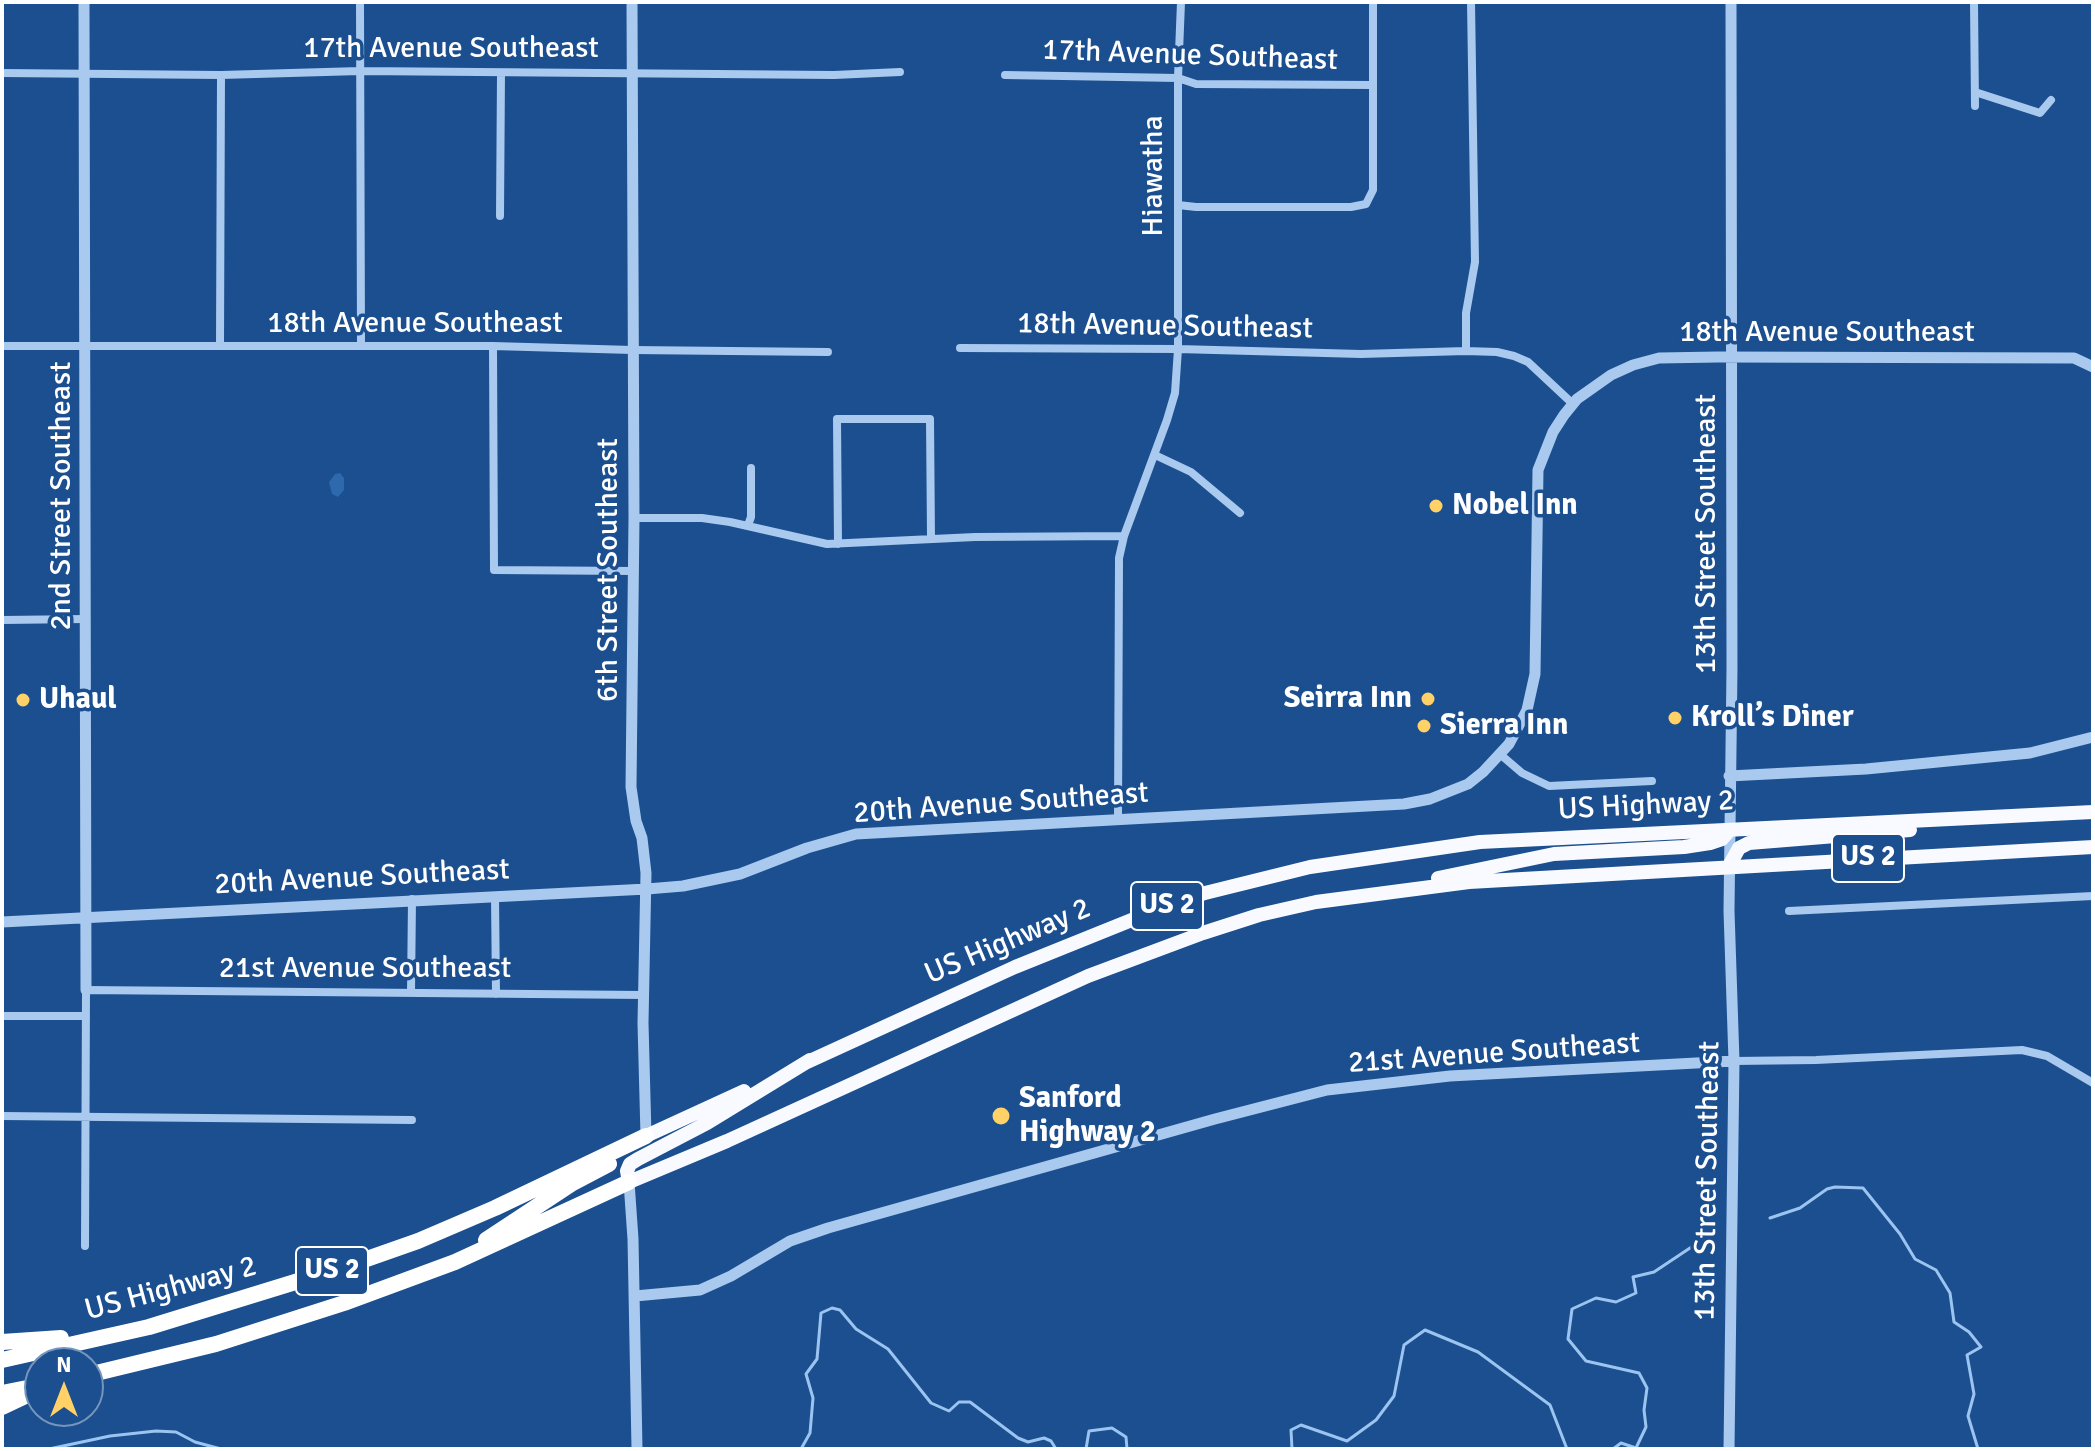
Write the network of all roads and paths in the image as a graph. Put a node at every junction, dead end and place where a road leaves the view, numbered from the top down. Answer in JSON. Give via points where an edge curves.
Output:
{"nodes":[{"id":1,"x":84,"y":2,"type":"edge"},
{"id":2,"x":360,"y":2,"type":"edge"},
{"id":3,"x":632,"y":2,"type":"edge"},
{"id":4,"x":1181,"y":2,"type":"edge"},
{"id":5,"x":1373,"y":2,"type":"edge"},
{"id":6,"x":1471,"y":2,"type":"edge"},
{"id":7,"x":1731,"y":2,"type":"edge"},
{"id":8,"x":1974,"y":2,"type":"edge"},
{"id":9,"x":360,"y":71,"type":"junction"},
{"id":10,"x":900,"y":72,"type":"dead end"},
{"id":11,"x":2,"y":73,"type":"edge"},
{"id":12,"x":501,"y":73,"type":"junction"},
{"id":13,"x":633,"y":73,"type":"junction"},
{"id":14,"x":84,"y":74,"type":"junction"},
{"id":15,"x":221,"y":75,"type":"junction"},
{"id":16,"x":1005,"y":75,"type":"dead end"},
{"id":17,"x":1178,"y":78,"type":"junction"},
{"id":18,"x":1373,"y":85,"type":"junction"},
{"id":19,"x":1975,"y":92,"type":"junction"},
{"id":20,"x":2051,"y":100,"type":"dead end"},
{"id":21,"x":1975,"y":106,"type":"dead end"},
{"id":22,"x":1178,"y":205,"type":"junction"},
{"id":23,"x":500,"y":216,"type":"dead end"},
{"id":24,"x":86,"y":345,"type":"junction"},
{"id":25,"x":220,"y":345,"type":"junction"},
{"id":26,"x":361,"y":345,"type":"junction"},
{"id":27,"x":2,"y":346,"type":"edge"},
{"id":28,"x":493,"y":346,"type":"junction"},
{"id":29,"x":960,"y":348,"type":"dead end"},
{"id":30,"x":1178,"y":349,"type":"junction"},
{"id":31,"x":632,"y":350,"type":"junction"},
{"id":32,"x":1466,"y":351,"type":"junction"},
{"id":33,"x":828,"y":352,"type":"dead end"},
{"id":34,"x":1731,"y":357,"type":"junction"},
{"id":35,"x":2093,"y":367,"type":"edge"},
{"id":36,"x":1573,"y":404,"type":"junction"},
{"id":37,"x":1155,"y":455,"type":"junction"},
{"id":38,"x":751,"y":468,"type":"dead end"},
{"id":39,"x":1240,"y":513,"type":"dead end"},
{"id":40,"x":634,"y":518,"type":"junction"},
{"id":41,"x":748,"y":525,"type":"junction"},
{"id":42,"x":1124,"y":536,"type":"junction"},
{"id":43,"x":931,"y":539,"type":"junction"},
{"id":44,"x":838,"y":544,"type":"junction"},
{"id":45,"x":633,"y":571,"type":"junction"},
{"id":46,"x":86,"y":619,"type":"junction"},
{"id":47,"x":2,"y":620,"type":"edge"},
{"id":48,"x":2093,"y":737,"type":"edge"},
{"id":49,"x":1501,"y":755,"type":"junction"},
{"id":50,"x":1729,"y":776,"type":"junction"},
{"id":51,"x":1652,"y":781,"type":"dead end"},
{"id":52,"x":2093,"y":812,"type":"edge"},
{"id":53,"x":1998,"y":816,"type":"junction"},
{"id":54,"x":1118,"y":821,"type":"junction"},
{"id":55,"x":1729,"y":831,"type":"junction"},
{"id":56,"x":2093,"y":847,"type":"edge"},
{"id":57,"x":1729,"y":866,"type":"junction"},
{"id":58,"x":647,"y":889,"type":"junction"},
{"id":59,"x":1399,"y":889,"type":"junction"},
{"id":60,"x":495,"y":896,"type":"junction"},
{"id":61,"x":2093,"y":896,"type":"edge"},
{"id":62,"x":412,"y":899,"type":"junction"},
{"id":63,"x":1789,"y":911,"type":"dead end"},
{"id":64,"x":87,"y":917,"type":"junction"},
{"id":65,"x":2,"y":922,"type":"edge"},
{"id":66,"x":86,"y":990,"type":"junction"},
{"id":67,"x":411,"y":993,"type":"junction"},
{"id":68,"x":496,"y":994,"type":"junction"},
{"id":69,"x":644,"y":995,"type":"junction"},
{"id":70,"x":2,"y":1016,"type":"edge"},
{"id":71,"x":86,"y":1016,"type":"junction"},
{"id":72,"x":810,"y":1060,"type":"junction"},
{"id":73,"x":1734,"y":1061,"type":"junction"},
{"id":74,"x":2093,"y":1083,"type":"edge"},
{"id":75,"x":2,"y":1116,"type":"edge"},
{"id":76,"x":86,"y":1117,"type":"junction"},
{"id":77,"x":412,"y":1120,"type":"dead end"},
{"id":78,"x":646,"y":1136,"type":"junction"},
{"id":79,"x":629,"y":1182,"type":"junction"},
{"id":80,"x":85,"y":1246,"type":"dead end"},
{"id":81,"x":455,"y":1262,"type":"junction"},
{"id":82,"x":635,"y":1296,"type":"junction"},
{"id":83,"x":149,"y":1327,"type":"junction"},
{"id":84,"x":2,"y":1342,"type":"edge"},
{"id":85,"x":2,"y":1360,"type":"edge"},
{"id":86,"x":104,"y":1371,"type":"edge"},
{"id":87,"x":24,"y":1390,"type":"edge"},
{"id":88,"x":2,"y":1393,"type":"edge"},
{"id":89,"x":24,"y":1395,"type":"edge"},
{"id":90,"x":2,"y":1407,"type":"edge"},
{"id":91,"x":637,"y":1449,"type":"edge"},
{"id":92,"x":1729,"y":1449,"type":"edge"}],
"edges":[{"from":1,"to":14,"type":"street","name":"2nd Street Southeast"},
{"from":2,"to":9,"type":"street"},
{"from":3,"to":13,"type":"street","name":"6th Street Southeast"},
{"from":4,"to":17,"type":"street","name":"Hiawatha"},
{"from":5,"to":18,"type":"street"},
{"from":6,"to":32,"type":"street","via":[[1475,262]]},
{"from":7,"to":34,"type":"street","name":"13th Street Southeast"},
{"from":8,"to":19,"type":"street"},
{"from":9,"to":12,"type":"street","name":"17th Avenue Southeast"},
{"from":9,"to":15,"type":"street","name":"17th Avenue Southeast"},
{"from":9,"to":26,"type":"street"},
{"from":10,"to":13,"type":"street","name":"17th Avenue Southeast"},
{"from":11,"to":14,"type":"street","name":"17th Avenue Southeast"},
{"from":12,"to":13,"type":"street","name":"17th Avenue Southeast"},
{"from":12,"to":23,"type":"street"},
{"from":13,"to":31,"type":"street","name":"6th Street Southeast"},
{"from":14,"to":15,"type":"street","name":"17th Avenue Southeast"},
{"from":14,"to":24,"type":"street","name":"2nd Street Southeast"},
{"from":15,"to":25,"type":"street"},
{"from":16,"to":17,"type":"street","name":"17th Avenue Southeast"},
{"from":17,"to":18,"type":"street","name":"17th Avenue Southeast","via":[[1196,84]]},
{"from":17,"to":22,"type":"street","name":"Hiawatha"},
{"from":18,"to":22,"type":"street","via":[[1373,190],[1366,204]]},
{"from":19,"to":20,"type":"street","via":[[2040,113]]},
{"from":19,"to":21,"type":"street"},
{"from":22,"to":30,"type":"street","name":"Hiawatha"},
{"from":24,"to":25,"type":"street","name":"18th Avenue Southeast"},
{"from":24,"to":27,"type":"street","name":"18th Avenue Southeast"},
{"from":24,"to":46,"type":"street","name":"2nd Street Southeast"},
{"from":25,"to":26,"type":"street","name":"18th Avenue Southeast"},
{"from":26,"to":28,"type":"street","name":"18th Avenue Southeast"},
{"from":28,"to":31,"type":"street","name":"18th Avenue Southeast"},
{"from":28,"to":45,"type":"street","via":[[494,570]]},
{"from":29,"to":30,"type":"street","name":"18th Avenue Southeast"},
{"from":30,"to":32,"type":"street","name":"18th Avenue Southeast"},
{"from":30,"to":37,"type":"street","name":"Hiawatha","via":[[1175,393]]},
{"from":31,"to":33,"type":"street","name":"18th Avenue Southeast"},
{"from":31,"to":40,"type":"street","name":"6th Street Southeast"},
{"from":32,"to":36,"type":"street","name":"18th Avenue Southeast","via":[[1497,352],[1528,362]]},
{"from":34,"to":35,"type":"street","name":"18th Avenue Southeast","via":[[2074,358]]},
{"from":34,"to":36,"type":"street","name":"18th Avenue Southeast","via":[[1659,358],[1633,365],[1593,386]]},
{"from":34,"to":50,"type":"street","name":"13th Street Southeast"},
{"from":36,"to":49,"type":"street","name":"18th Avenue Southeast","via":[[1553,432],[1538,470],[1535,674],[1527,710]]},
{"from":37,"to":39,"type":"street","via":[[1191,472]]},
{"from":37,"to":42,"type":"street","name":"Hiawatha"},
{"from":38,"to":41,"type":"street"},
{"from":40,"to":41,"type":"street","via":[[702,518]]},
{"from":40,"to":45,"type":"street","name":"6th Street Southeast"},
{"from":41,"to":44,"type":"street"},
{"from":42,"to":43,"type":"street"},
{"from":42,"to":54,"type":"street","name":"Hiawatha","via":[[1119,582]]},
{"from":43,"to":44,"type":"street"},
{"from":43,"to":44,"type":"street","via":[[930,419],[837,419]]},
{"from":45,"to":58,"type":"street","name":"6th Street Southeast","via":[[631,787]]},
{"from":46,"to":47,"type":"street"},
{"from":46,"to":64,"type":"street","name":"2nd Street Southeast"},
{"from":48,"to":50,"type":"street","via":[[2030,753]]},
{"from":49,"to":51,"type":"street","via":[[1549,786]]},
{"from":49,"to":54,"type":"street","name":"20th Avenue Southeast","via":[[1468,784],[1417,802]]},
{"from":50,"to":55,"type":"street","name":"13th Street Southeast"},
{"from":52,"to":53,"type":"highway","name":"US Highway 2","number":"US 2"},
{"from":53,"to":55,"type":"highway","name":"US Highway 2","number":"US 2"},
{"from":53,"to":57,"type":"highway","via":[[1882,834],[1749,843],[1739,848]]},
{"from":54,"to":58,"type":"street","name":"20th Avenue Southeast","via":[[856,834],[740,874]]},
{"from":55,"to":57,"type":"street","name":"13th Street Southeast"},
{"from":55,"to":59,"type":"highway","via":[[1722,839],[1684,847],[1526,858]]},
{"from":55,"to":72,"type":"highway","name":"US Highway 2","number":"US 2","via":[[1480,842],[1310,867],[1205,893],[1015,967]]},
{"from":56,"to":57,"type":"highway","name":"US Highway 2","number":"US 2"},
{"from":57,"to":59,"type":"highway","name":"US Highway 2","number":"US 2"},
{"from":57,"to":73,"type":"street","name":"13th Street Southeast"},
{"from":58,"to":60,"type":"street","name":"20th Avenue Southeast"},
{"from":58,"to":69,"type":"street","name":"6th Street Southeast"},
{"from":59,"to":79,"type":"highway","name":"US Highway 2","number":"US 2","via":[[1259,915],[1146,953]]},
{"from":60,"to":62,"type":"street","name":"20th Avenue Southeast"},
{"from":60,"to":68,"type":"street"},
{"from":61,"to":63,"type":"street"},
{"from":62,"to":64,"type":"street","name":"20th Avenue Southeast"},
{"from":62,"to":67,"type":"street"},
{"from":64,"to":65,"type":"street","name":"20th Avenue Southeast"},
{"from":64,"to":66,"type":"street","name":"2nd Street Southeast"},
{"from":66,"to":67,"type":"street","name":"21st Avenue Southeast"},
{"from":66,"to":71,"type":"street"},
{"from":67,"to":68,"type":"street","name":"21st Avenue Southeast"},
{"from":68,"to":69,"type":"street","name":"21st Avenue Southeast"},
{"from":69,"to":78,"type":"street","name":"6th Street Southeast"},
{"from":70,"to":71,"type":"street"},
{"from":71,"to":76,"type":"street"},
{"from":72,"to":78,"type":"highway","name":"US Highway 2","number":"US 2"},
{"from":72,"to":79,"type":"highway","via":[[630,1164]]},
{"from":73,"to":74,"type":"street","name":"21st Avenue Southeast","via":[[2022,1050],[2047,1056]]},
{"from":73,"to":82,"type":"street","name":"21st Avenue Southeast","via":[[1450,1076],[1327,1090],[828,1228],[790,1241],[700,1290]]},
{"from":73,"to":92,"type":"street","name":"13th Street Southeast"},
{"from":75,"to":76,"type":"street"},
{"from":76,"to":77,"type":"street"},
{"from":76,"to":80,"type":"street"},
{"from":78,"to":81,"type":"highway","via":[[638,1150],[571,1184]]},
{"from":78,"to":83,"type":"highway","name":"US Highway 2","number":"US 2","via":[[418,1241]]},
{"from":79,"to":81,"type":"highway","name":"US Highway 2","number":"US 2"},
{"from":79,"to":82,"type":"street"},
{"from":81,"to":86,"type":"highway","name":"US Highway 2","number":"US 2","via":[[216,1344]]},
{"from":82,"to":91,"type":"street"},
{"from":83,"to":84,"type":"highway"},
{"from":83,"to":85,"type":"highway","name":"US Highway 2","number":"US 2"},
{"from":87,"to":88,"type":"highway"},
{"from":89,"to":90,"type":"highway"}]}
